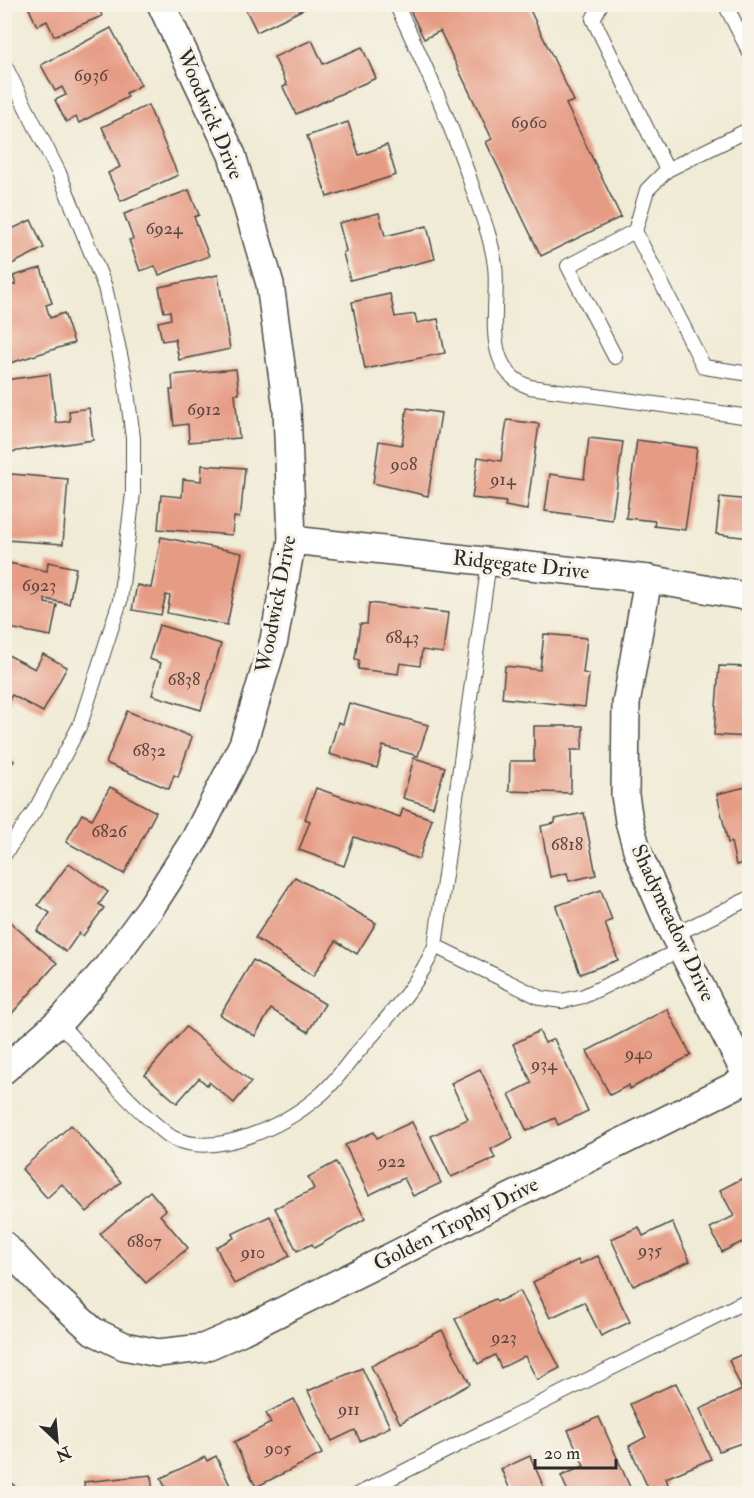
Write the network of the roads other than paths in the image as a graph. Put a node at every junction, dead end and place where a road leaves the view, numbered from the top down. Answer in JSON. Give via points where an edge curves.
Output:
{"nodes":[{"id":1,"x":161,"y":4,"type":"edge"},
{"id":2,"x":396,"y":4,"type":"edge"},
{"id":3,"x":601,"y":4,"type":"edge"},
{"id":4,"x":725,"y":4,"type":"edge"},
{"id":5,"x":750,"y":53,"type":"edge"},
{"id":6,"x":4,"y":64,"type":"edge"},
{"id":7,"x":750,"y":129,"type":"edge"},
{"id":8,"x":668,"y":170,"type":"junction"},
{"id":9,"x":635,"y":231,"type":"junction"},
{"id":10,"x":615,"y":357,"type":"dead end"},
{"id":11,"x":750,"y":364,"type":"edge"},
{"id":12,"x":734,"y":372,"type":"junction"},
{"id":13,"x":750,"y":374,"type":"edge"},
{"id":14,"x":750,"y":417,"type":"edge"},
{"id":15,"x":292,"y":540,"type":"junction"},
{"id":16,"x":489,"y":562,"type":"junction"},
{"id":17,"x":648,"y":579,"type":"junction"},
{"id":18,"x":750,"y":597,"type":"edge"},
{"id":19,"x":4,"y":855,"type":"edge"},
{"id":20,"x":750,"y":898,"type":"edge"},
{"id":21,"x":678,"y":942,"type":"junction"},
{"id":22,"x":435,"y":946,"type":"junction"},
{"id":23,"x":58,"y":1022,"type":"junction"},
{"id":24,"x":4,"y":1070,"type":"edge"},
{"id":25,"x":749,"y":1079,"type":"edge"},
{"id":26,"x":4,"y":1245,"type":"edge"},
{"id":27,"x":750,"y":1299,"type":"edge"},
{"id":28,"x":359,"y":1494,"type":"edge"}],
"edges":[{"from":1,"to":15,"type":"street","name":"Woodwick Drive","via":[[232,155],[270,284],[287,409]]},
{"from":2,"to":14,"type":"lane","via":[[464,160],[482,215],[495,267],[494,324],[498,350],[508,375],[530,387]]},
{"from":3,"to":8,"type":"lane","via":[[593,20]]},
{"from":4,"to":5,"type":"lane"},
{"from":6,"to":19,"type":"lane","via":[[59,173],[105,287],[125,377],[133,438],[133,493],[120,601],[80,725],[37,807]]},
{"from":7,"to":8,"type":"lane"},
{"from":8,"to":9,"type":"lane","via":[[647,190]]},
{"from":9,"to":10,"type":"lane","via":[[568,266]]},
{"from":9,"to":12,"type":"lane","via":[[704,367]]},
{"from":11,"to":12,"type":"lane"},
{"from":12,"to":13,"type":"lane"},
{"from":15,"to":16,"type":"street","name":"Ridgegate Drive"},
{"from":15,"to":23,"type":"street","name":"Woodwick Drive","via":[[274,640],[243,744],[195,839],[151,907],[108,966]]},
{"from":16,"to":17,"type":"street","name":"Ridgegate Drive"},
{"from":16,"to":22,"type":"lane"},
{"from":17,"to":18,"type":"street","name":"Ridgegate Drive"},
{"from":17,"to":21,"type":"street","name":"Shadymeadow Drive","via":[[626,704],[625,795],[638,853]]},
{"from":20,"to":21,"type":"lane"},
{"from":21,"to":22,"type":"lane","via":[[584,996],[562,1001],[542,998]]},
{"from":21,"to":25,"type":"street","name":"Shadymeadow Drive"},
{"from":22,"to":23,"type":"lane","via":[[409,992],[321,1095],[257,1134],[229,1142],[195,1145],[172,1138],[143,1113]]},
{"from":23,"to":24,"type":"street","name":"Woodwick Drive"},
{"from":25,"to":26,"type":"street","name":"Golden Trophy Drive","via":[[203,1348],[158,1353],[124,1346],[93,1331]]},
{"from":27,"to":28,"type":"lane"}]}
